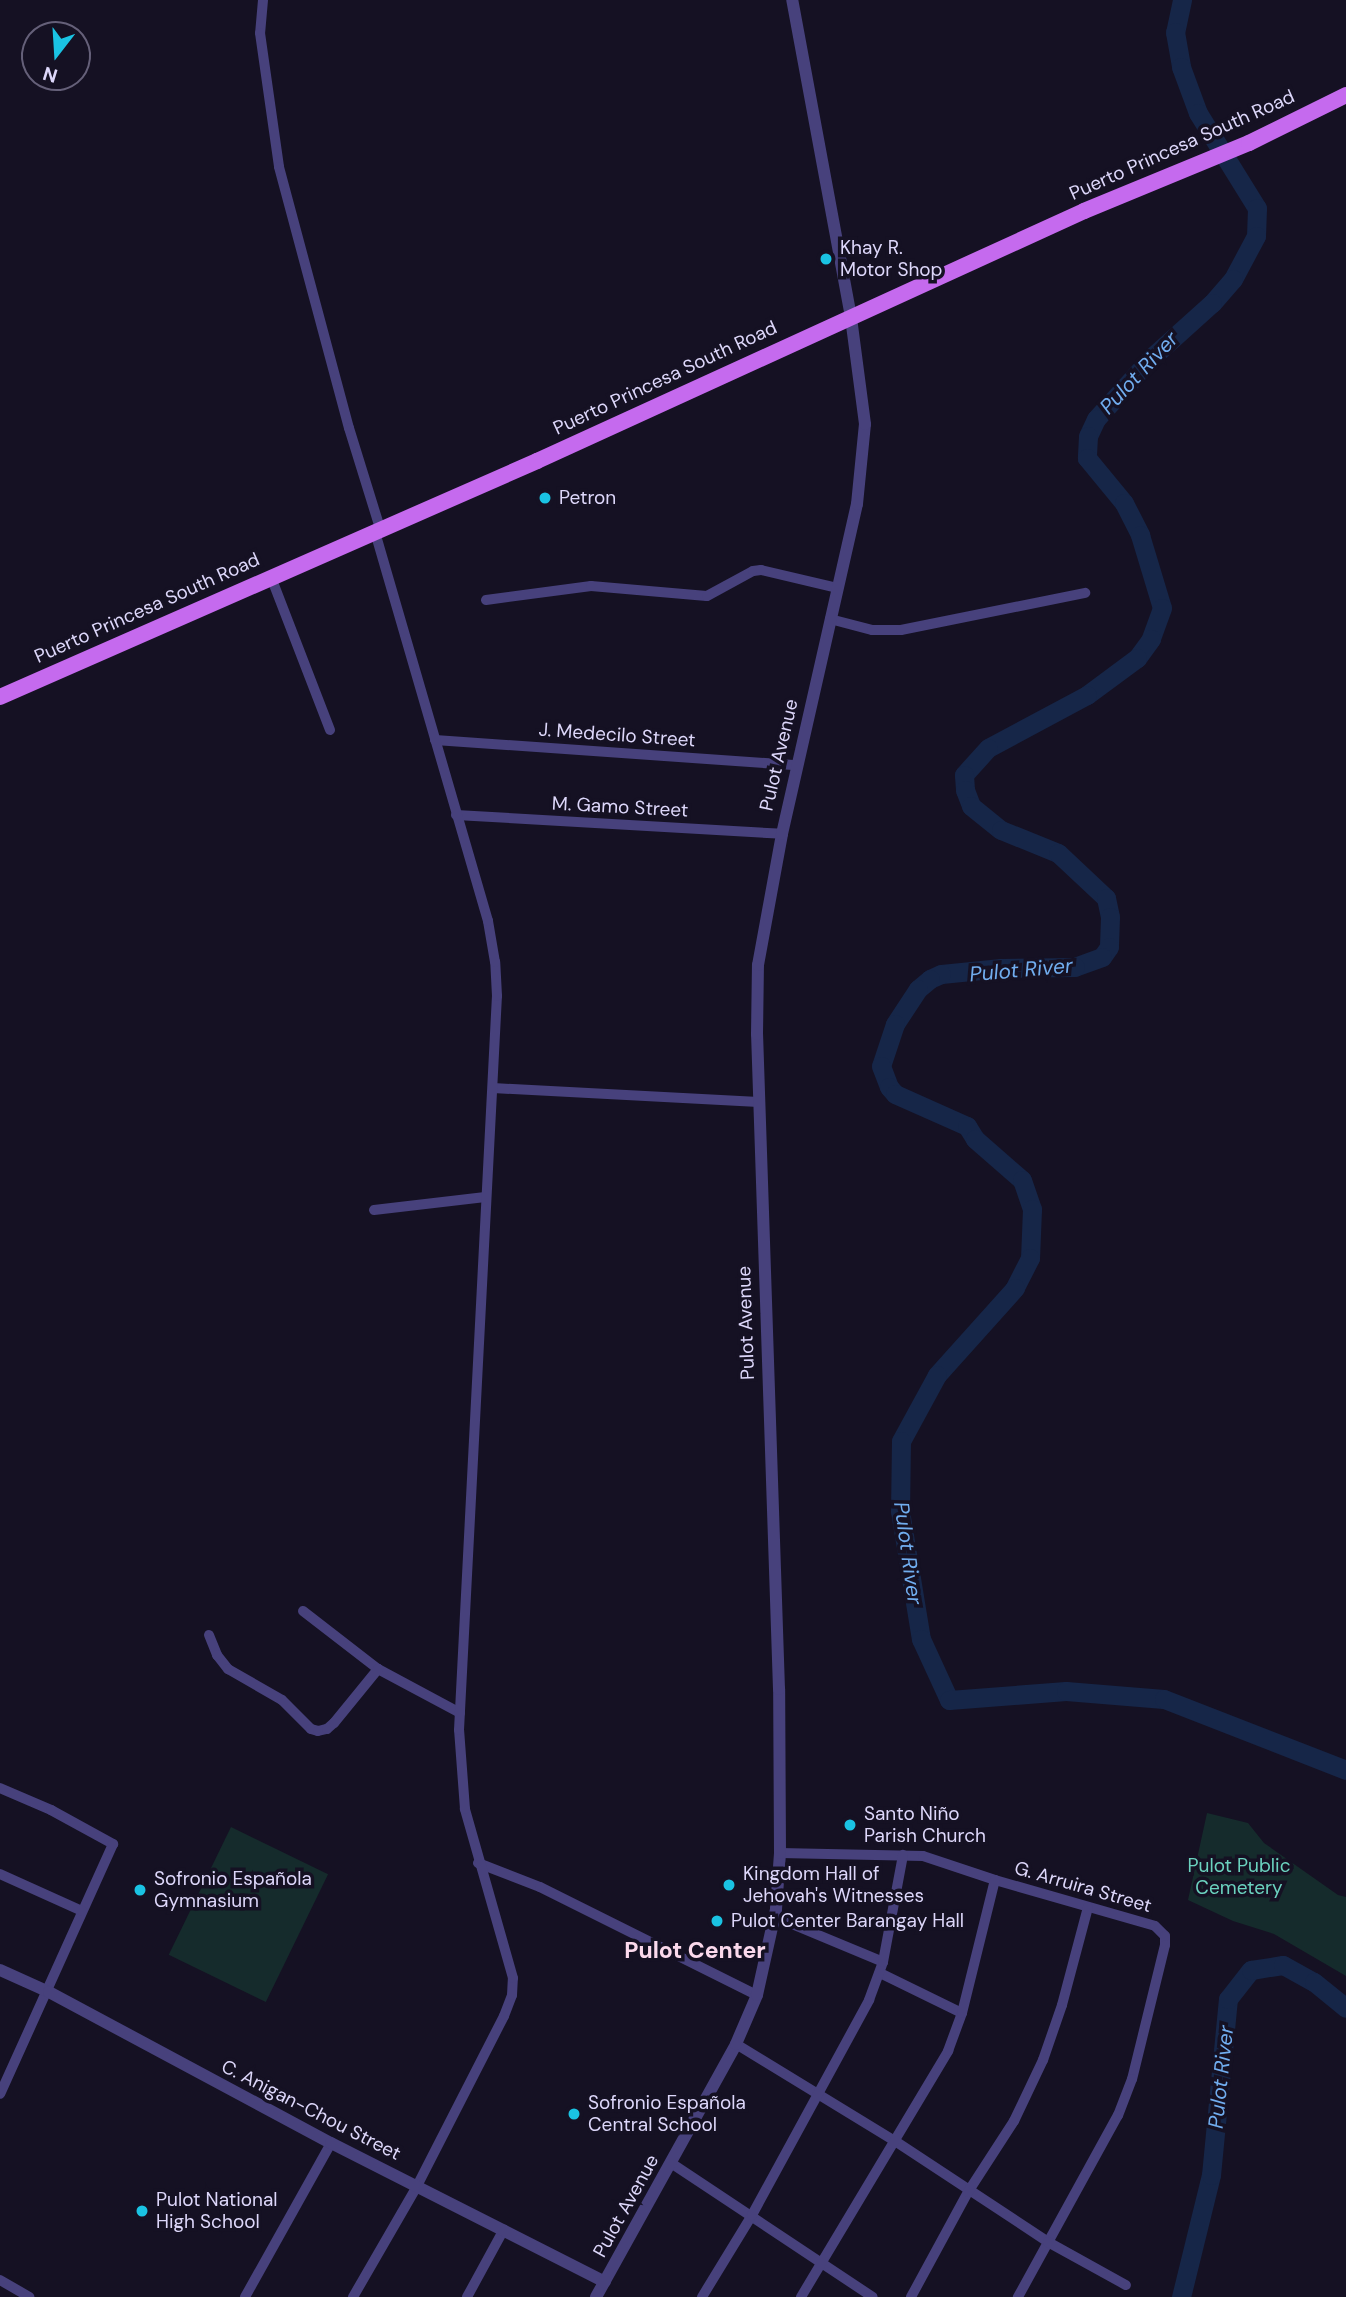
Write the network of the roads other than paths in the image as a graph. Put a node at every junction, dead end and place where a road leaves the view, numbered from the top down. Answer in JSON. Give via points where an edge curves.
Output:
{"nodes":[{"id":1,"x":263,"y":0,"type":"edge"},
{"id":2,"x":792,"y":0,"type":"edge"},
{"id":3,"x":1346,"y":95,"type":"edge"},
{"id":4,"x":851,"y":317,"type":"junction"},
{"id":5,"x":377,"y":530,"type":"junction"},
{"id":6,"x":271,"y":577,"type":"junction"},
{"id":7,"x":837,"y":588,"type":"junction"},
{"id":8,"x":1085,"y":593,"type":"dead end"},
{"id":9,"x":486,"y":600,"type":"dead end"},
{"id":10,"x":830,"y":619,"type":"junction"},
{"id":11,"x":0,"y":697,"type":"edge"},
{"id":12,"x":330,"y":730,"type":"dead end"},
{"id":13,"x":435,"y":740,"type":"junction"},
{"id":14,"x":797,"y":765,"type":"junction"},
{"id":15,"x":456,"y":815,"type":"junction"},
{"id":16,"x":782,"y":834,"type":"junction"},
{"id":17,"x":493,"y":1088,"type":"junction"},
{"id":18,"x":759,"y":1102,"type":"junction"},
{"id":19,"x":485,"y":1197,"type":"junction"},
{"id":20,"x":374,"y":1210,"type":"dead end"},
{"id":21,"x":303,"y":1612,"type":"dead end"},
{"id":22,"x":209,"y":1634,"type":"dead end"},
{"id":23,"x":378,"y":1669,"type":"junction"},
{"id":24,"x":460,"y":1713,"type":"junction"},
{"id":25,"x":0,"y":1788,"type":"edge"},
{"id":26,"x":780,"y":1853,"type":"junction"},
{"id":27,"x":903,"y":1856,"type":"junction"},
{"id":28,"x":478,"y":1863,"type":"junction"},
{"id":29,"x":0,"y":1874,"type":"edge"},
{"id":30,"x":995,"y":1880,"type":"junction"},
{"id":31,"x":1088,"y":1907,"type":"junction"},
{"id":32,"x":82,"y":1910,"type":"junction"},
{"id":33,"x":775,"y":1917,"type":"junction"},
{"id":34,"x":881,"y":1967,"type":"junction"},
{"id":35,"x":0,"y":1970,"type":"edge"},
{"id":36,"x":49,"y":1992,"type":"junction"},
{"id":37,"x":757,"y":1995,"type":"junction"},
{"id":38,"x":962,"y":2013,"type":"junction"},
{"id":39,"x":736,"y":2044,"type":"junction"},
{"id":40,"x":0,"y":2094,"type":"edge"},
{"id":41,"x":816,"y":2094,"type":"junction"},
{"id":42,"x":895,"y":2141,"type":"junction"},
{"id":43,"x":331,"y":2143,"type":"junction"},
{"id":44,"x":671,"y":2163,"type":"junction"},
{"id":45,"x":417,"y":2186,"type":"junction"},
{"id":46,"x":968,"y":2192,"type":"junction"},
{"id":47,"x":752,"y":2214,"type":"junction"},
{"id":48,"x":504,"y":2229,"type":"junction"},
{"id":49,"x":1048,"y":2242,"type":"junction"},
{"id":50,"x":821,"y":2263,"type":"junction"},
{"id":51,"x":0,"y":2280,"type":"edge"},
{"id":52,"x":605,"y":2282,"type":"junction"},
{"id":53,"x":1126,"y":2285,"type":"dead end"},
{"id":54,"x":29,"y":2297,"type":"edge"},
{"id":55,"x":245,"y":2297,"type":"edge"},
{"id":56,"x":353,"y":2297,"type":"edge"},
{"id":57,"x":467,"y":2297,"type":"edge"},
{"id":58,"x":596,"y":2297,"type":"edge"},
{"id":59,"x":702,"y":2297,"type":"edge"},
{"id":60,"x":801,"y":2297,"type":"edge"},
{"id":61,"x":873,"y":2297,"type":"edge"},
{"id":62,"x":911,"y":2297,"type":"edge"},
{"id":63,"x":1018,"y":2297,"type":"edge"}],
"edges":[{"from":1,"to":5,"type":"street","via":[[260,33],[279,167]]},
{"from":2,"to":4,"type":"street","name":"Pulot Avenue"},
{"from":3,"to":4,"type":"main road","name":"Puerto Princesa South Road","via":[[1249,143],[1072,216]]},
{"from":4,"to":5,"type":"main road","name":"Puerto Princesa South Road"},
{"from":4,"to":7,"type":"street","name":"Pulot Avenue","via":[[864,396],[864,447],[857,504]]},
{"from":5,"to":6,"type":"main road","name":"Puerto Princesa South Road"},
{"from":5,"to":13,"type":"street"},
{"from":6,"to":11,"type":"main road","name":"Puerto Princesa South Road"},
{"from":6,"to":12,"type":"street"},
{"from":7,"to":9,"type":"street","via":[[761,570],[707,596],[591,586]]},
{"from":7,"to":10,"type":"street","name":"Pulot Avenue"},
{"from":8,"to":10,"type":"street","via":[[901,629],[873,630]]},
{"from":10,"to":14,"type":"street","name":"Pulot Avenue"},
{"from":13,"to":14,"type":"street","name":"J. Medecilo Street"},
{"from":13,"to":15,"type":"street"},
{"from":14,"to":16,"type":"street","name":"Pulot Avenue"},
{"from":15,"to":16,"type":"street","name":"M. Gamo Street"},
{"from":15,"to":17,"type":"street","via":[[488,921],[495,962]]},
{"from":16,"to":18,"type":"street","name":"Pulot Avenue","via":[[758,965]]},
{"from":17,"to":18,"type":"street"},
{"from":17,"to":19,"type":"street"},
{"from":18,"to":26,"type":"street","name":"Pulot Avenue","via":[[779,1689]]},
{"from":19,"to":20,"type":"street"},
{"from":19,"to":24,"type":"street"},
{"from":21,"to":23,"type":"street"},
{"from":22,"to":23,"type":"street","via":[[228,1669],[282,1700],[317,1731],[334,1723]]},
{"from":23,"to":24,"type":"street"},
{"from":24,"to":28,"type":"street","via":[[465,1809]]},
{"from":25,"to":32,"type":"street","via":[[113,1844]]},
{"from":26,"to":27,"type":"street","name":"G. Arruira Street"},
{"from":26,"to":33,"type":"street","name":"Pulot Avenue"},
{"from":27,"to":30,"type":"street","name":"G. Arruira Street","via":[[923,1856]]},
{"from":27,"to":34,"type":"street"},
{"from":28,"to":37,"type":"street","via":[[540,1887]]},
{"from":28,"to":45,"type":"street","via":[[509,1962],[512,1995]]},
{"from":29,"to":32,"type":"street"},
{"from":30,"to":31,"type":"street","name":"G. Arruira Street"},
{"from":30,"to":38,"type":"street"},
{"from":31,"to":46,"type":"street","via":[[1043,2060],[1014,2121]]},
{"from":31,"to":49,"type":"street","name":"G. Arruira Street","via":[[1155,1926],[1165,1936],[1132,2079],[1100,2153]]},
{"from":32,"to":36,"type":"street"},
{"from":33,"to":34,"type":"street"},
{"from":33,"to":37,"type":"street","name":"Pulot Avenue"},
{"from":34,"to":38,"type":"street"},
{"from":34,"to":41,"type":"street","via":[[869,2000]]},
{"from":35,"to":36,"type":"street","name":"C. Anigan-Chou Street"},
{"from":36,"to":40,"type":"street"},
{"from":36,"to":43,"type":"street","name":"C. Anigan-Chou Street"},
{"from":37,"to":39,"type":"street","name":"Pulot Avenue"},
{"from":38,"to":42,"type":"street","via":[[948,2050]]},
{"from":39,"to":41,"type":"street"},
{"from":39,"to":44,"type":"street","name":"Pulot Avenue"},
{"from":41,"to":42,"type":"street"},
{"from":41,"to":47,"type":"street"},
{"from":42,"to":46,"type":"street"},
{"from":42,"to":50,"type":"street"},
{"from":43,"to":45,"type":"street","name":"C. Anigan-Chou Street"},
{"from":43,"to":55,"type":"street"},
{"from":44,"to":47,"type":"street"},
{"from":44,"to":52,"type":"street","name":"Pulot Avenue"},
{"from":45,"to":48,"type":"street","name":"C. Anigan-Chou Street"},
{"from":45,"to":56,"type":"street"},
{"from":46,"to":49,"type":"street"},
{"from":46,"to":62,"type":"street"},
{"from":47,"to":50,"type":"street"},
{"from":47,"to":59,"type":"street"},
{"from":48,"to":52,"type":"street","name":"C. Anigan-Chou Street"},
{"from":48,"to":57,"type":"street"},
{"from":49,"to":53,"type":"street"},
{"from":49,"to":63,"type":"street"},
{"from":50,"to":60,"type":"street"},
{"from":50,"to":61,"type":"street"},
{"from":51,"to":54,"type":"street"},
{"from":52,"to":58,"type":"street","name":"Pulot Avenue"}]}
